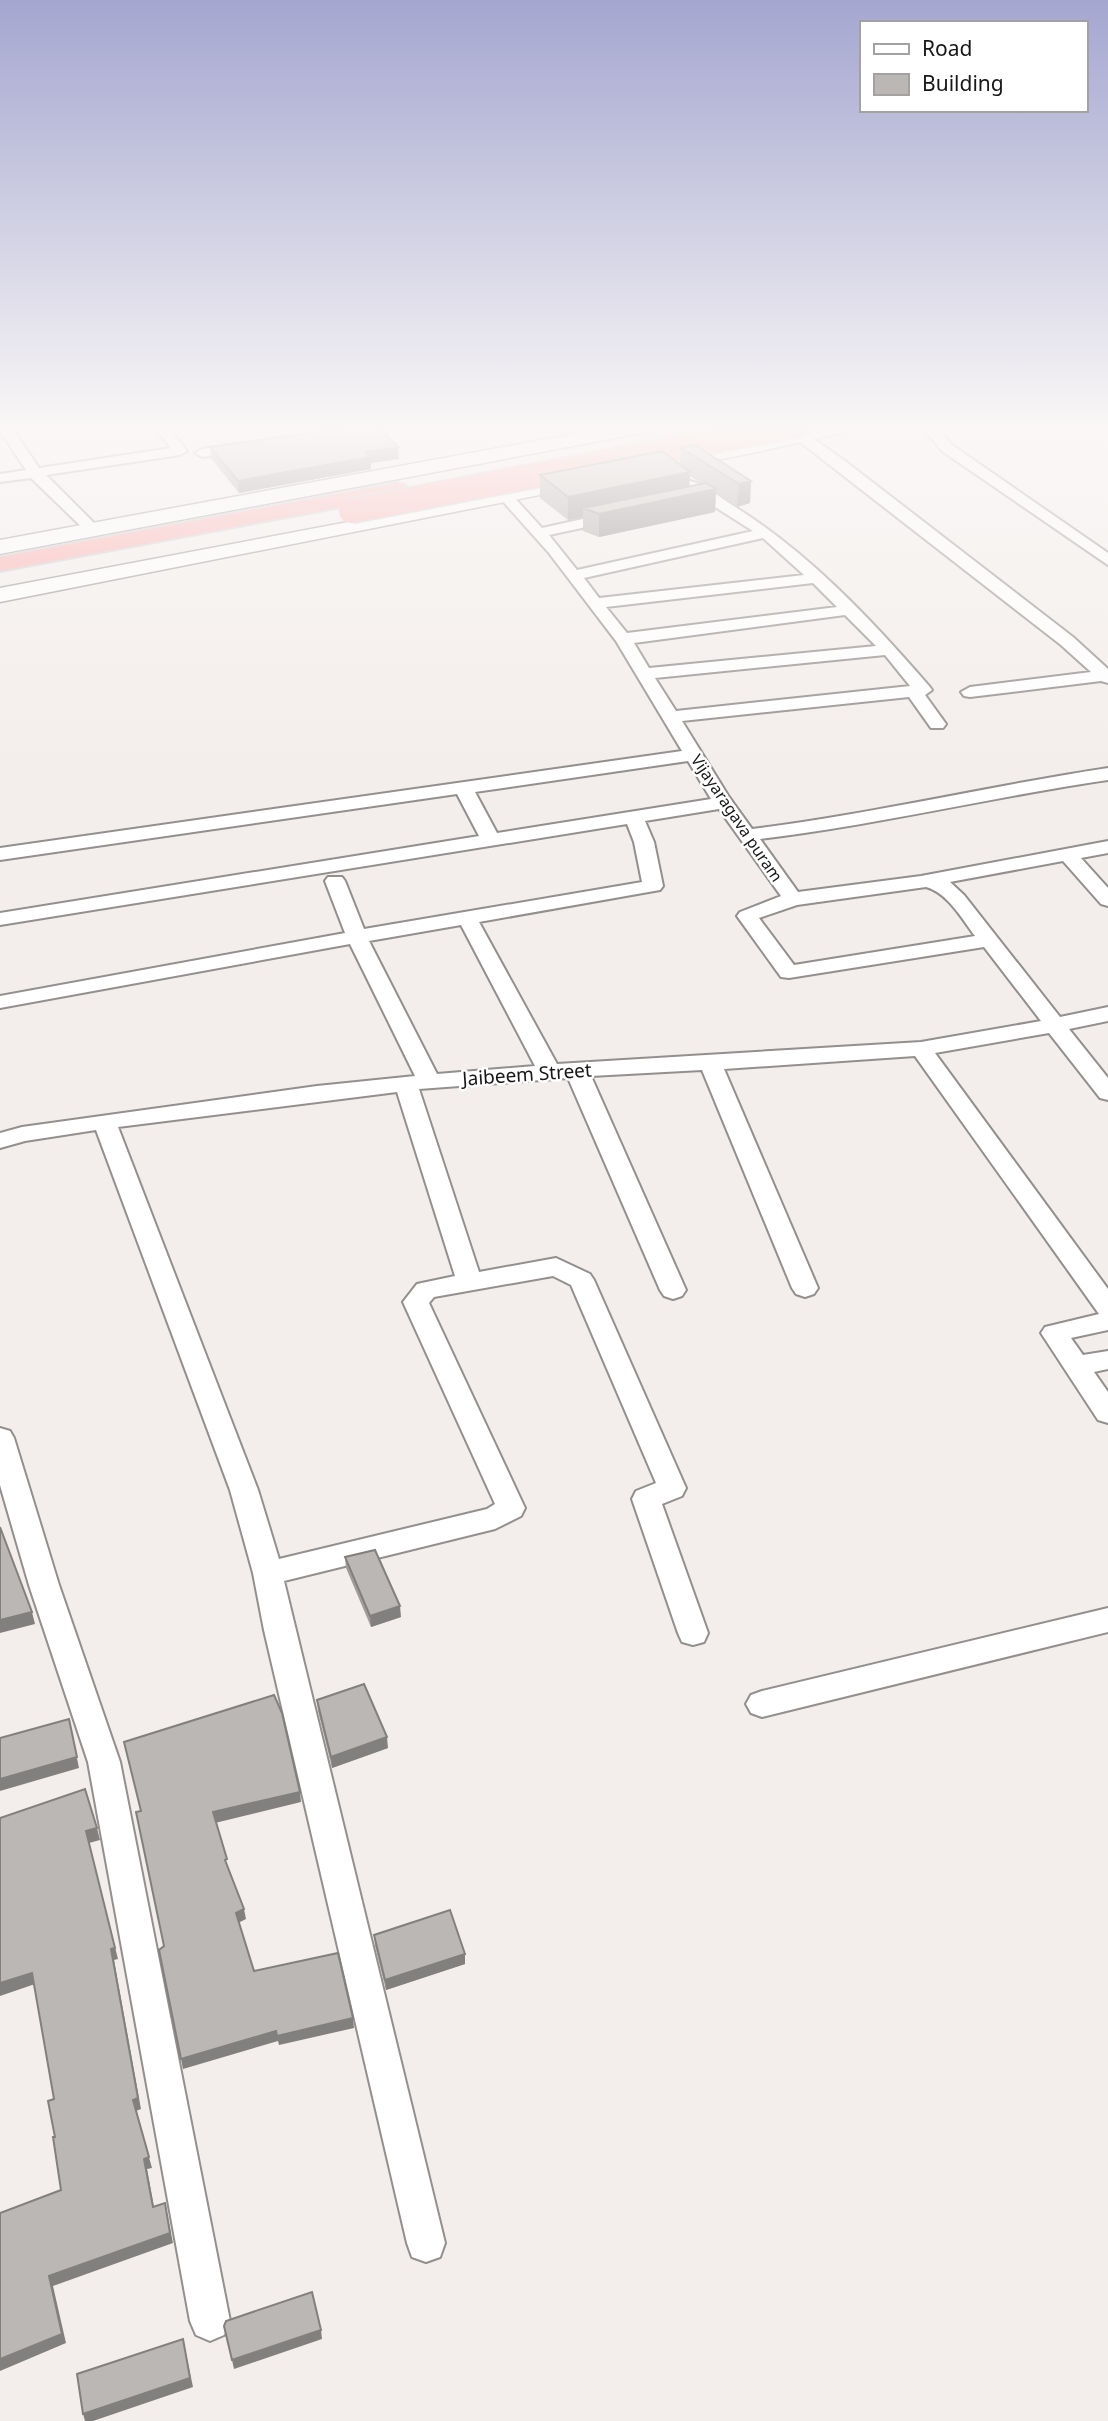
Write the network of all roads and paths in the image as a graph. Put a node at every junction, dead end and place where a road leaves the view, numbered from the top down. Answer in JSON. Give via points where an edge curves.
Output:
{"nodes":[{"id":1,"x":55,"y":537,"type":"edge"},
{"id":2,"x":163,"y":537,"type":"edge"},
{"id":3,"x":197,"y":537,"type":"edge"},
{"id":4,"x":297,"y":537,"type":"edge"},
{"id":5,"x":542,"y":537,"type":"edge"},
{"id":6,"x":748,"y":537,"type":"edge"},
{"id":7,"x":771,"y":537,"type":"edge"},
{"id":8,"x":934,"y":537,"type":"edge"},
{"id":9,"x":1075,"y":537,"type":"edge"},
{"id":10,"x":0,"y":547,"type":"edge"},
{"id":11,"x":1108,"y":560,"type":"edge"},
{"id":12,"x":0,"y":564,"type":"edge"},
{"id":13,"x":575,"y":575,"type":"junction"},
{"id":14,"x":0,"y":577,"type":"edge"},
{"id":15,"x":817,"y":578,"type":"junction"},
{"id":16,"x":0,"y":594,"type":"edge"},
{"id":17,"x":597,"y":603,"type":"junction"},
{"id":18,"x":849,"y":610,"type":"junction"},
{"id":19,"x":623,"y":639,"type":"junction"},
{"id":20,"x":889,"y":650,"type":"junction"},
{"id":21,"x":644,"y":674,"type":"junction"},
{"id":22,"x":1106,"y":677,"type":"edge"},
{"id":23,"x":914,"y":691,"type":"junction"},
{"id":24,"x":970,"y":692,"type":"dead end"},
{"id":25,"x":670,"y":717,"type":"junction"},
{"id":26,"x":937,"y":723,"type":"dead end"},
{"id":27,"x":694,"y":755,"type":"junction"},
{"id":28,"x":1108,"y":774,"type":"edge"},
{"id":29,"x":463,"y":788,"type":"junction"},
{"id":30,"x":723,"y":803,"type":"junction"},
{"id":31,"x":633,"y":816,"type":"junction"},
{"id":32,"x":747,"y":835,"type":"junction"},
{"id":33,"x":491,"y":840,"type":"junction"},
{"id":34,"x":1108,"y":847,"type":"edge"},
{"id":35,"x":0,"y":854,"type":"edge"},
{"id":36,"x":1068,"y":855,"type":"junction"},
{"id":37,"x":335,"y":881,"type":"dead end"},
{"id":38,"x":923,"y":881,"type":"junction"},
{"id":39,"x":793,"y":899,"type":"junction"},
{"id":40,"x":1108,"y":900,"type":"edge"},
{"id":41,"x":467,"y":918,"type":"junction"},
{"id":42,"x":0,"y":919,"type":"edge"},
{"id":43,"x":357,"y":937,"type":"junction"},
{"id":44,"x":990,"y":940,"type":"junction"},
{"id":45,"x":0,"y":1002,"type":"edge"},
{"id":46,"x":1108,"y":1014,"type":"edge"},
{"id":47,"x":1055,"y":1025,"type":"junction"},
{"id":48,"x":921,"y":1049,"type":"junction"},
{"id":49,"x":711,"y":1064,"type":"junction"},
{"id":50,"x":576,"y":1069,"type":"junction"},
{"id":51,"x":549,"y":1071,"type":"junction"},
{"id":52,"x":417,"y":1082,"type":"junction"},
{"id":53,"x":1107,"y":1092,"type":"edge"},
{"id":54,"x":104,"y":1121,"type":"junction"},
{"id":55,"x":0,"y":1141,"type":"edge"},
{"id":56,"x":471,"y":1282,"type":"junction"},
{"id":57,"x":805,"y":1288,"type":"dead end"},
{"id":58,"x":673,"y":1290,"type":"dead end"},
{"id":59,"x":1108,"y":1308,"type":"edge"},
{"id":60,"x":1108,"y":1321,"type":"edge"},
{"id":61,"x":1108,"y":1360,"type":"edge"},
{"id":62,"x":1076,"y":1366,"type":"junction"},
{"id":63,"x":1108,"y":1413,"type":"edge"},
{"id":64,"x":0,"y":1438,"type":"edge"},
{"id":65,"x":268,"y":1573,"type":"junction"},
{"id":66,"x":1108,"y":1620,"type":"edge"},
{"id":67,"x":693,"y":1633,"type":"dead end"},
{"id":68,"x":762,"y":1704,"type":"dead end"},
{"id":69,"x":426,"y":2243,"type":"dead end"},
{"id":70,"x":210,"y":2320,"type":"dead end"}],
"edges":[{"from":1,"to":10,"type":"main road"},
{"from":2,"to":12,"type":"highway"},
{"from":3,"to":14,"type":"highway"},
{"from":4,"to":16,"type":"main road"},
{"from":5,"to":13,"type":"street","name":"Vijayaragava puram"},
{"from":6,"to":13,"type":"street"},
{"from":7,"to":15,"type":"street"},
{"from":8,"to":22,"type":"street"},
{"from":9,"to":11,"type":"street"},
{"from":13,"to":17,"type":"street","name":"Vijayaragava puram"},
{"from":15,"to":17,"type":"street"},
{"from":15,"to":18,"type":"street"},
{"from":17,"to":19,"type":"street","name":"Vijayaragava puram"},
{"from":18,"to":19,"type":"street"},
{"from":18,"to":20,"type":"street"},
{"from":19,"to":21,"type":"street","name":"Vijayaragava puram"},
{"from":20,"to":21,"type":"street"},
{"from":20,"to":23,"type":"street","via":[[923,690]]},
{"from":21,"to":25,"type":"street","name":"Vijayaragava puram"},
{"from":22,"to":24,"type":"street"},
{"from":23,"to":25,"type":"street"},
{"from":23,"to":26,"type":"street"},
{"from":25,"to":27,"type":"street","name":"Vijayaragava puram"},
{"from":27,"to":29,"type":"street"},
{"from":27,"to":30,"type":"street","name":"Vijayaragava puram"},
{"from":28,"to":32,"type":"street","via":[[836,824]]},
{"from":29,"to":33,"type":"street"},
{"from":29,"to":35,"type":"street"},
{"from":30,"to":31,"type":"street"},
{"from":30,"to":32,"type":"street","name":"Vijayaragava puram"},
{"from":31,"to":33,"type":"street"},
{"from":31,"to":41,"type":"street","via":[[653,886]]},
{"from":32,"to":39,"type":"street","name":"Vijayaragava puram"},
{"from":33,"to":42,"type":"street"},
{"from":34,"to":36,"type":"street","name":"Vijayaragava puram"},
{"from":36,"to":38,"type":"street","name":"Vijayaragava puram"},
{"from":36,"to":40,"type":"street"},
{"from":37,"to":43,"type":"street"},
{"from":38,"to":39,"type":"street","name":"Vijayaragava puram"},
{"from":38,"to":44,"type":"street","via":[[941,885],[957,899]]},
{"from":39,"to":44,"type":"street","via":[[747,916],[789,972]]},
{"from":41,"to":43,"type":"street"},
{"from":41,"to":51,"type":"street"},
{"from":43,"to":45,"type":"street"},
{"from":43,"to":52,"type":"street"},
{"from":44,"to":47,"type":"street"},
{"from":46,"to":47,"type":"street"},
{"from":47,"to":48,"type":"street","name":"Jaibeem Street"},
{"from":47,"to":53,"type":"street"},
{"from":48,"to":49,"type":"street","name":"Jaibeem Street"},
{"from":48,"to":59,"type":"street"},
{"from":49,"to":50,"type":"street","name":"Jaibeem Street"},
{"from":49,"to":57,"type":"street"},
{"from":50,"to":51,"type":"street","name":"Jaibeem Street"},
{"from":50,"to":58,"type":"street"},
{"from":51,"to":52,"type":"street","name":"Jaibeem Street"},
{"from":52,"to":54,"type":"street","name":"Jaibeem Street"},
{"from":52,"to":56,"type":"street"},
{"from":54,"to":55,"type":"street","name":"Jaibeem Street"},
{"from":54,"to":65,"type":"street","via":[[244,1490]]},
{"from":56,"to":65,"type":"street","via":[[426,1290],[416,1302],[511,1508],[495,1518]]},
{"from":56,"to":67,"type":"street","via":[[556,1267],[581,1280],[672,1488],[646,1499]]},
{"from":60,"to":62,"type":"street","via":[[1054,1333]]},
{"from":61,"to":62,"type":"street"},
{"from":62,"to":63,"type":"street"},
{"from":64,"to":70,"type":"street","via":[[104,1762]]},
{"from":65,"to":69,"type":"street"},
{"from":66,"to":68,"type":"street"}]}
